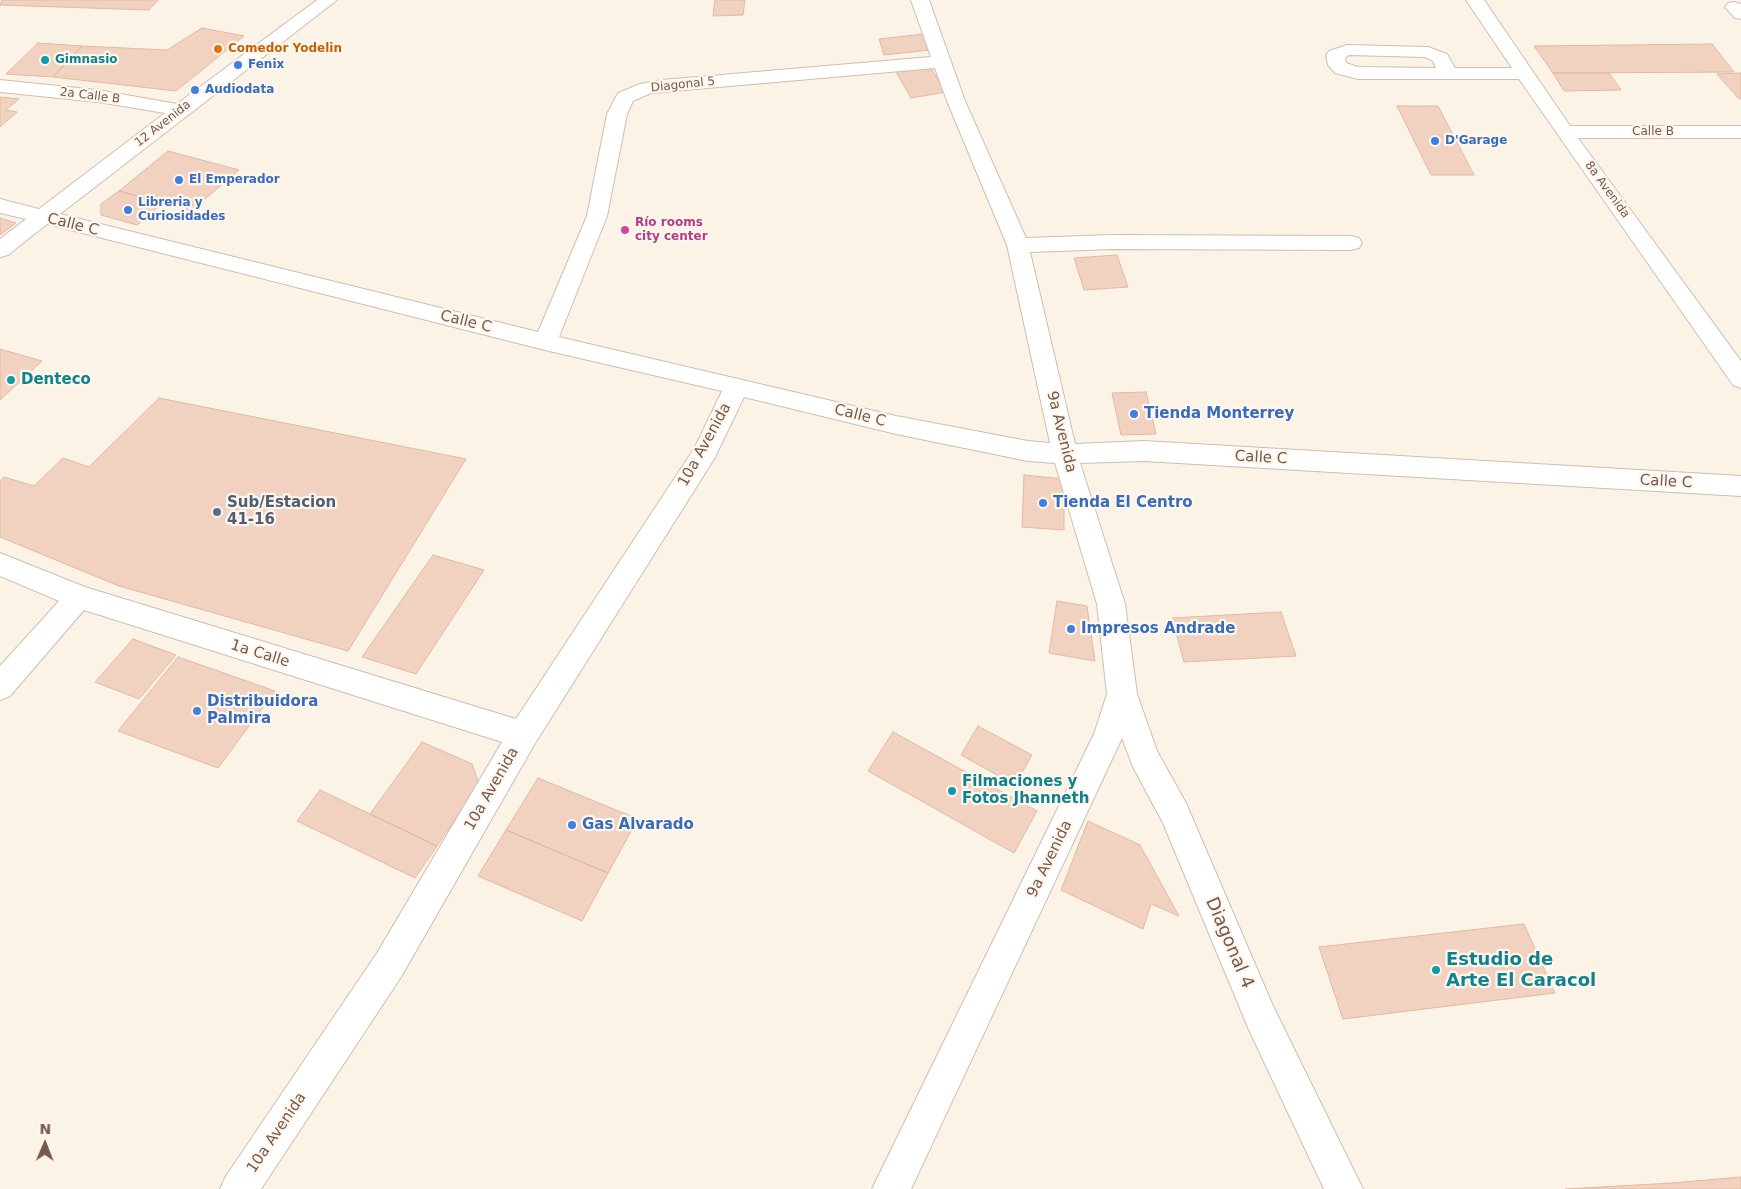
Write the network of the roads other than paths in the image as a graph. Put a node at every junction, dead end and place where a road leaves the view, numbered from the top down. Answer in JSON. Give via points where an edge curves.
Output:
{"nodes":[{"id":1,"x":328,"y":0,"type":"edge"},
{"id":2,"x":920,"y":0,"type":"edge"},
{"id":3,"x":1476,"y":0,"type":"edge"},
{"id":4,"x":942,"y":62,"type":"junction"},
{"id":5,"x":1448,"y":74,"type":"junction"},
{"id":6,"x":1525,"y":74,"type":"junction"},
{"id":7,"x":0,"y":86,"type":"edge"},
{"id":8,"x":181,"y":110,"type":"junction"},
{"id":9,"x":1565,"y":132,"type":"junction"},
{"id":10,"x":1741,"y":132,"type":"edge"},
{"id":11,"x":0,"y":206,"type":"edge"},
{"id":12,"x":42,"y":217,"type":"junction"},
{"id":13,"x":1351,"y":242,"type":"dead end"},
{"id":14,"x":1018,"y":245,"type":"junction"},
{"id":15,"x":0,"y":250,"type":"edge"},
{"id":16,"x":544,"y":342,"type":"junction"},
{"id":17,"x":1741,"y":379,"type":"edge"},
{"id":18,"x":738,"y":386,"type":"junction"},
{"id":19,"x":1065,"y":454,"type":"junction"},
{"id":20,"x":1741,"y":486,"type":"edge"},
{"id":21,"x":0,"y":564,"type":"edge"},
{"id":22,"x":78,"y":597,"type":"junction"},
{"id":23,"x":0,"y":687,"type":"edge"},
{"id":24,"x":1122,"y":694,"type":"junction"},
{"id":25,"x":523,"y":735,"type":"junction"},
{"id":26,"x":239,"y":1189,"type":"edge"},
{"id":27,"x":891,"y":1189,"type":"edge"},
{"id":28,"x":1344,"y":1189,"type":"edge"}],
"edges":[{"from":1,"to":8,"type":"street","name":"12 Avenida"},
{"from":2,"to":4,"type":"street","name":"9a Avenida"},
{"from":3,"to":6,"type":"street","name":"8a Avenida"},
{"from":4,"to":14,"type":"street","name":"9a Avenida"},
{"from":4,"to":16,"type":"street","name":"Diagonal 5","via":[[662,86],[625,97],[617,114],[598,216]]},
{"from":5,"to":5,"type":"street","via":[[1350,72],[1337,65],[1335,55],[1347,50],[1428,52],[1441,58]]},
{"from":5,"to":6,"type":"street"},
{"from":6,"to":9,"type":"street","name":"8a Avenida"},
{"from":7,"to":8,"type":"street","name":"2a Calle B","via":[[98,96]]},
{"from":8,"to":12,"type":"street","name":"12 Avenida"},
{"from":9,"to":10,"type":"street","name":"Calle B"},
{"from":9,"to":17,"type":"street","name":"8a Avenida"},
{"from":11,"to":12,"type":"street","name":"Calle C"},
{"from":12,"to":15,"type":"street","name":"12 Avenida"},
{"from":12,"to":16,"type":"street","name":"Calle C"},
{"from":13,"to":14,"type":"street"},
{"from":14,"to":19,"type":"street","name":"9a Avenida"},
{"from":16,"to":18,"type":"street","name":"Calle C"},
{"from":18,"to":19,"type":"street","name":"Calle C","via":[[896,425],[1028,451]]},
{"from":18,"to":25,"type":"street","name":"10a Avenida","via":[[705,452]]},
{"from":19,"to":20,"type":"street","name":"Calle C","via":[[1144,451]]},
{"from":19,"to":24,"type":"street","name":"9a Avenida","via":[[1111,604]]},
{"from":21,"to":22,"type":"street","name":"1a Calle"},
{"from":22,"to":23,"type":"street"},
{"from":22,"to":25,"type":"street","name":"1a Calle"},
{"from":24,"to":27,"type":"street","name":"9a Avenida","via":[[1104,745]]},
{"from":24,"to":28,"type":"street","name":"Diagonal 4","via":[[1144,756],[1175,814],[1261,1018]]},
{"from":25,"to":26,"type":"street","name":"10a Avenida","via":[[389,965]]}]}
